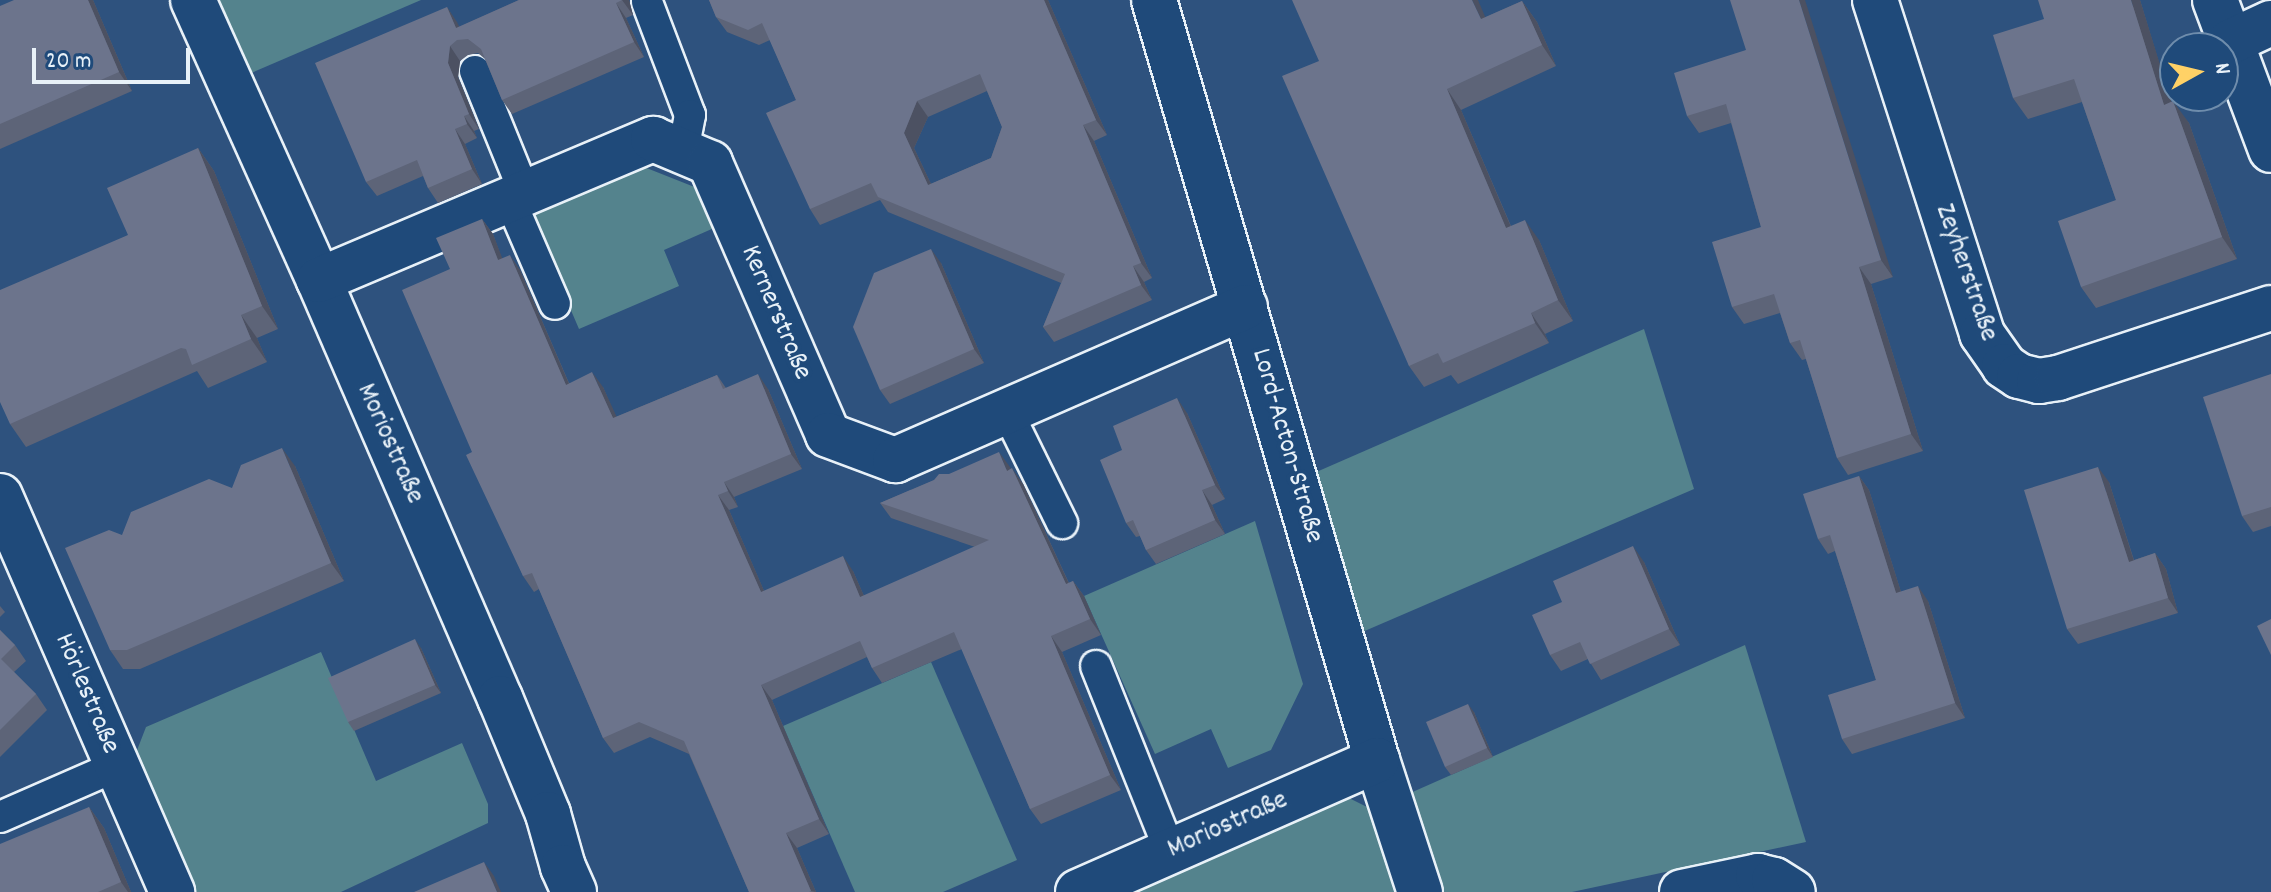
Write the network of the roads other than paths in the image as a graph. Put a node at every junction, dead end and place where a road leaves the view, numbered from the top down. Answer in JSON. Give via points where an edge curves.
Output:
{"nodes":[{"id":1,"x":193,"y":0,"type":"edge"},
{"id":2,"x":1154,"y":0,"type":"edge"},
{"id":3,"x":1875,"y":0,"type":"edge"},
{"id":4,"x":2215,"y":0,"type":"edge"},
{"id":5,"x":647,"y":2,"type":"dead end"},
{"id":6,"x":2271,"y":23,"type":"edge"},
{"id":7,"x":2226,"y":32,"type":"edge"},
{"id":8,"x":2239,"y":38,"type":"edge"},
{"id":9,"x":2239,"y":66,"type":"edge"},
{"id":10,"x":475,"y":71,"type":"dead end"},
{"id":11,"x":2271,"y":150,"type":"edge"},
{"id":12,"x":683,"y":151,"type":"junction"},
{"id":13,"x":518,"y":197,"type":"junction"},
{"id":14,"x":319,"y":280,"type":"junction"},
{"id":15,"x":555,"y":304,"type":"dead end"},
{"id":16,"x":1245,"y":307,"type":"junction"},
{"id":17,"x":2271,"y":308,"type":"edge"},
{"id":18,"x":1007,"y":411,"type":"junction"},
{"id":19,"x":0,"y":496,"type":"edge"},
{"id":20,"x":1062,"y":523,"type":"dead end"},
{"id":21,"x":1096,"y":666,"type":"dead end"},
{"id":22,"x":1377,"y":760,"type":"junction"},
{"id":23,"x":117,"y":766,"type":"junction"},
{"id":24,"x":0,"y":817,"type":"edge"},
{"id":25,"x":1170,"y":851,"type":"junction"},
{"id":26,"x":172,"y":892,"type":"edge"},
{"id":27,"x":574,"y":892,"type":"edge"},
{"id":28,"x":1078,"y":892,"type":"edge"},
{"id":29,"x":1420,"y":892,"type":"edge"},
{"id":30,"x":1682,"y":892,"type":"edge"},
{"id":31,"x":1793,"y":892,"type":"edge"}],
"edges":[{"from":1,"to":14,"type":"street","name":"Moriostraße"},
{"from":2,"to":16,"type":"street","name":"Lord-Acton-Straße"},
{"from":3,"to":17,"type":"street","name":"Zeyherstraße","via":[[1982,334],[2004,366],[2039,381],[2058,378]]},
{"from":4,"to":7,"type":"street"},
{"from":5,"to":12,"type":"lane","via":[[690,115]]},
{"from":6,"to":8,"type":"street"},
{"from":9,"to":11,"type":"street"},
{"from":10,"to":13,"type":"lane"},
{"from":12,"to":13,"type":"street","name":"Kernerstraße","via":[[653,139]]},
{"from":12,"to":18,"type":"street","name":"Kernerstraße","via":[[710,163],[828,435],[895,460]]},
{"from":13,"to":14,"type":"street","name":"Kernerstraße"},
{"from":13,"to":15,"type":"lane"},
{"from":14,"to":27,"type":"street","name":"Moriostraße","via":[[518,741]]},
{"from":16,"to":18,"type":"street","name":"Kernerstraße"},
{"from":16,"to":22,"type":"street","name":"Lord-Acton-Straße"},
{"from":18,"to":20,"type":"lane"},
{"from":19,"to":23,"type":"street","name":"Hörlestraße"},
{"from":21,"to":25,"type":"lane"},
{"from":22,"to":25,"type":"street","name":"Moriostraße"},
{"from":22,"to":29,"type":"street","name":"Lord-Acton-Straße"},
{"from":23,"to":24,"type":"lane"},
{"from":23,"to":26,"type":"street","name":"Hörlestraße"},
{"from":25,"to":28,"type":"street","name":"Moriostraße"},
{"from":30,"to":31,"type":"street","via":[[1758,876]]}]}
